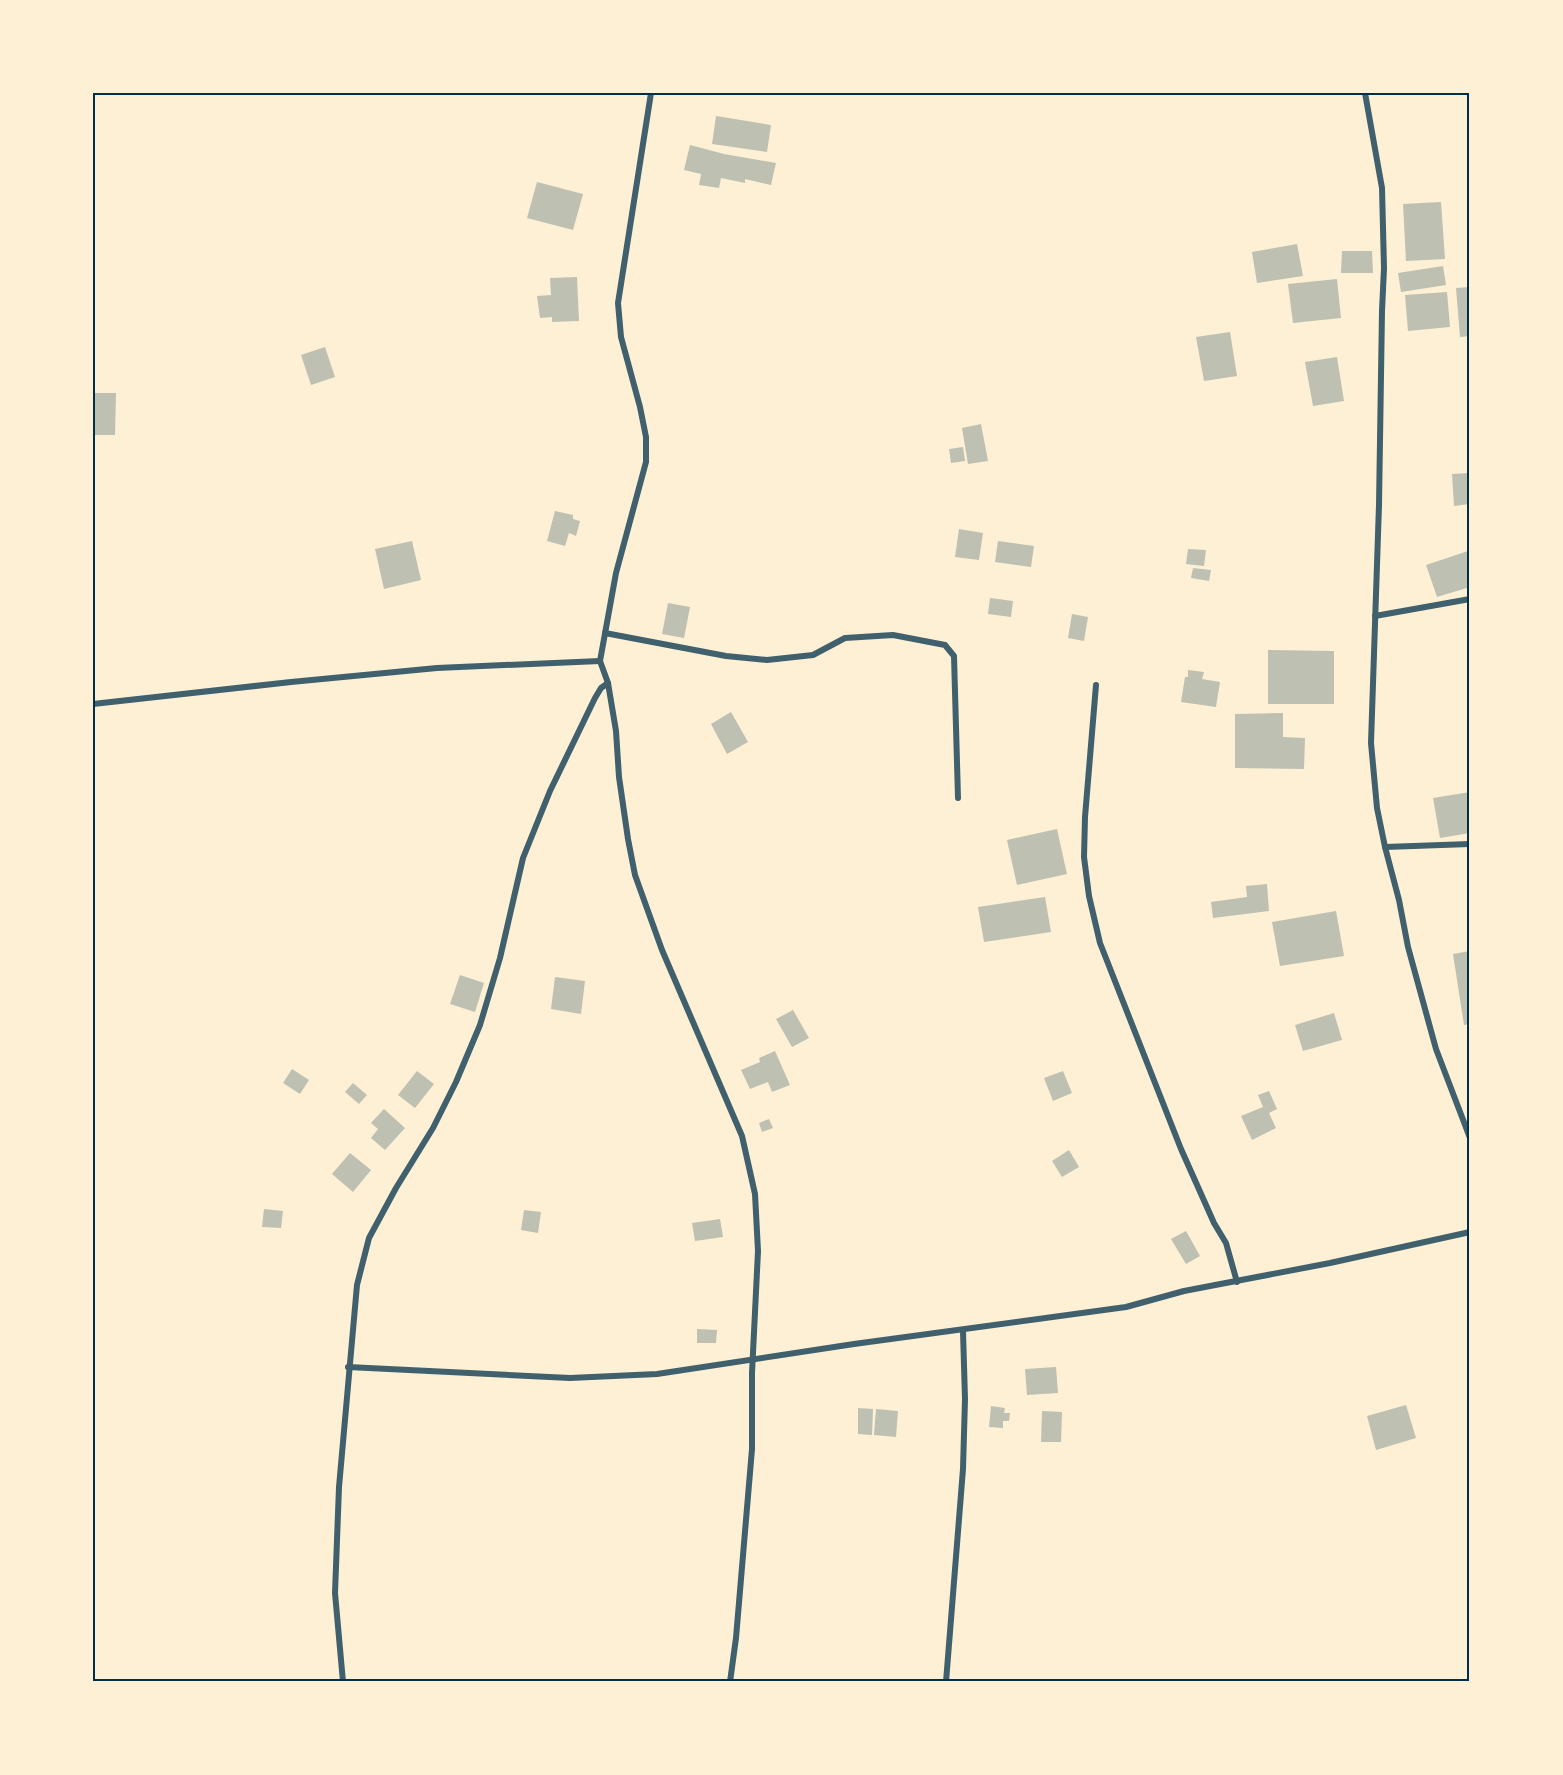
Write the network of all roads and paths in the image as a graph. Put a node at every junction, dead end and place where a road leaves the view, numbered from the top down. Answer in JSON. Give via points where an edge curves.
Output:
{"nodes":[{"id":1,"x":651,"y":93,"type":"edge"},
{"id":2,"x":1365,"y":93,"type":"edge"},
{"id":3,"x":1470,"y":599,"type":"edge"},
{"id":4,"x":1374,"y":615,"type":"junction"},
{"id":5,"x":605,"y":633,"type":"junction"},
{"id":6,"x":600,"y":661,"type":"junction"},
{"id":7,"x":608,"y":683,"type":"junction"},
{"id":8,"x":1096,"y":685,"type":"dead end"},
{"id":9,"x":93,"y":704,"type":"edge"},
{"id":10,"x":958,"y":798,"type":"dead end"},
{"id":11,"x":1470,"y":844,"type":"edge"},
{"id":12,"x":1385,"y":847,"type":"junction"},
{"id":13,"x":1470,"y":1138,"type":"edge"},
{"id":14,"x":1470,"y":1232,"type":"edge"},
{"id":15,"x":1237,"y":1282,"type":"junction"},
{"id":16,"x":963,"y":1330,"type":"junction"},
{"id":17,"x":752,"y":1359,"type":"junction"},
{"id":18,"x":348,"y":1367,"type":"junction"},
{"id":19,"x":343,"y":1682,"type":"edge"},
{"id":20,"x":730,"y":1682,"type":"edge"},
{"id":21,"x":946,"y":1682,"type":"edge"}],
"edges":[{"from":1,"to":5,"type":"street","via":[[618,303],[621,337],[646,436],[646,462],[616,573]]},
{"from":2,"to":4,"type":"street","via":[[1382,188],[1384,268]]},
{"from":3,"to":4,"type":"street"},
{"from":4,"to":12,"type":"street","via":[[1371,742]]},
{"from":5,"to":6,"type":"street"},
{"from":5,"to":10,"type":"street","via":[[767,660],[813,655],[845,638],[893,635],[945,645],[954,656]]},
{"from":6,"to":7,"type":"street"},
{"from":6,"to":9,"type":"street","via":[[437,668]]},
{"from":7,"to":17,"type":"street","via":[[635,875],[662,950],[742,1136],[755,1194],[758,1251]]},
{"from":7,"to":18,"type":"street","via":[[595,698],[523,858],[487,1003],[460,1073],[369,1238],[357,1285]]},
{"from":8,"to":15,"type":"street","via":[[1084,857],[1100,943],[1181,1149],[1226,1243]]},
{"from":11,"to":12,"type":"street"},
{"from":12,"to":13,"type":"street","via":[[1436,1049]]},
{"from":14,"to":15,"type":"street"},
{"from":15,"to":16,"type":"street","via":[[1126,1307]]},
{"from":16,"to":17,"type":"street"},
{"from":16,"to":21,"type":"street","via":[[963,1469]]},
{"from":17,"to":18,"type":"street","via":[[657,1374],[570,1378]]},
{"from":17,"to":20,"type":"street","via":[[752,1449]]},
{"from":18,"to":19,"type":"street","via":[[335,1593]]}]}
